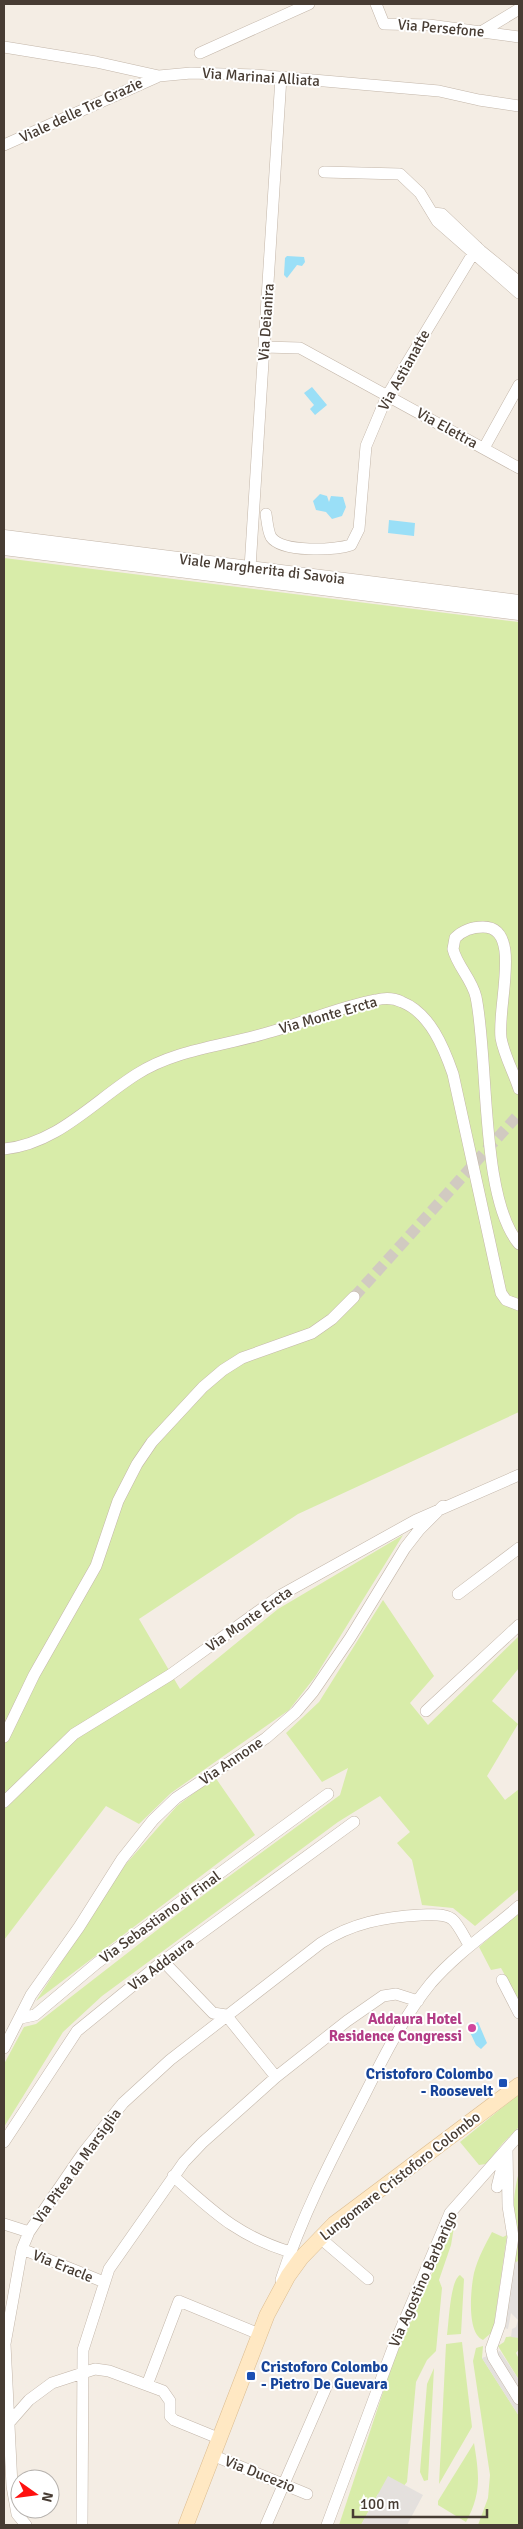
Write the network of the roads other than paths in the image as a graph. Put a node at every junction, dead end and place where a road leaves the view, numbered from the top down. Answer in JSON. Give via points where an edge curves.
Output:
{"nodes":[{"id":1,"x":309,"y":4,"type":"edge"},
{"id":2,"x":376,"y":4,"type":"edge"},
{"id":3,"x":519,"y":9,"type":"edge"},
{"id":4,"x":481,"y":32,"type":"junction"},
{"id":5,"x":519,"y":37,"type":"edge"},
{"id":6,"x":4,"y":47,"type":"edge"},
{"id":7,"x":200,"y":53,"type":"dead end"},
{"id":8,"x":159,"y":76,"type":"junction"},
{"id":9,"x":282,"y":77,"type":"junction"},
{"id":10,"x":519,"y":106,"type":"edge"},
{"id":11,"x":4,"y":146,"type":"edge"},
{"id":12,"x":324,"y":172,"type":"dead end"},
{"id":13,"x":475,"y":250,"type":"junction"},
{"id":14,"x":519,"y":282,"type":"edge"},
{"id":15,"x":519,"y":293,"type":"edge"},
{"id":16,"x":264,"y":347,"type":"junction"},
{"id":17,"x":519,"y":385,"type":"edge"},
{"id":18,"x":387,"y":396,"type":"junction"},
{"id":19,"x":484,"y":448,"type":"junction"},
{"id":20,"x":519,"y":468,"type":"edge"},
{"id":21,"x":266,"y":514,"type":"dead end"},
{"id":22,"x":4,"y":537,"type":"edge"},
{"id":23,"x":4,"y":548,"type":"edge"},
{"id":24,"x":250,"y":568,"type":"junction"},
{"id":25,"x":519,"y":602,"type":"edge"},
{"id":26,"x":519,"y":613,"type":"edge"},
{"id":27,"x":515,"y":942,"type":"dead end"},
{"id":28,"x":517,"y":962,"type":"dead end"},
{"id":29,"x":519,"y":1089,"type":"edge"},
{"id":30,"x":4,"y":1149,"type":"edge"},
{"id":31,"x":519,"y":1244,"type":"edge"},
{"id":32,"x":354,"y":1297,"type":"tunnel mouth"},
{"id":33,"x":519,"y":1305,"type":"edge"},
{"id":34,"x":519,"y":1475,"type":"edge"},
{"id":35,"x":443,"y":1506,"type":"junction"},
{"id":36,"x":519,"y":1548,"type":"edge"},
{"id":37,"x":458,"y":1594,"type":"dead end"},
{"id":38,"x":519,"y":1625,"type":"edge"},
{"id":39,"x":426,"y":1711,"type":"dead end"},
{"id":40,"x":4,"y":1736,"type":"edge"},
{"id":41,"x":328,"y":1794,"type":"dead end"},
{"id":42,"x":4,"y":1802,"type":"edge"},
{"id":43,"x":354,"y":1822,"type":"dead end"},
{"id":44,"x":519,"y":1906,"type":"edge"},
{"id":45,"x":469,"y":1945,"type":"junction"},
{"id":46,"x":163,"y":1961,"type":"junction"},
{"id":47,"x":502,"y":1980,"type":"dead end"},
{"id":48,"x":418,"y":2001,"type":"junction"},
{"id":49,"x":519,"y":2013,"type":"edge"},
{"id":50,"x":226,"y":2015,"type":"junction"},
{"id":51,"x":21,"y":2018,"type":"junction"},
{"id":52,"x":4,"y":2048,"type":"edge"},
{"id":53,"x":276,"y":2077,"type":"junction"},
{"id":54,"x":519,"y":2085,"type":"edge"},
{"id":55,"x":519,"y":2135,"type":"edge"},
{"id":56,"x":4,"y":2142,"type":"edge"},
{"id":57,"x":507,"y":2149,"type":"junction"},
{"id":58,"x":173,"y":2176,"type":"junction"},
{"id":59,"x":497,"y":2187,"type":"dead end"},
{"id":60,"x":4,"y":2224,"type":"edge"},
{"id":61,"x":29,"y":2232,"type":"junction"},
{"id":62,"x":319,"y":2237,"type":"junction"},
{"id":63,"x":22,"y":2249,"type":"junction"},
{"id":64,"x":290,"y":2252,"type":"junction"},
{"id":65,"x":368,"y":2279,"type":"dead end"},
{"id":66,"x":104,"y":2282,"type":"junction"},
{"id":67,"x":276,"y":2296,"type":"junction"},
{"id":68,"x":259,"y":2334,"type":"junction"},
{"id":69,"x":82,"y":2372,"type":"junction"},
{"id":70,"x":147,"y":2385,"type":"junction"},
{"id":71,"x":327,"y":2385,"type":"dead end"},
{"id":72,"x":519,"y":2399,"type":"edge"},
{"id":73,"x":8,"y":2424,"type":"junction"},
{"id":74,"x":218,"y":2438,"type":"junction"},
{"id":75,"x":212,"y":2455,"type":"junction"},
{"id":76,"x":284,"y":2484,"type":"junction"},
{"id":77,"x":307,"y":2494,"type":"dead end"},
{"id":78,"x":26,"y":2525,"type":"edge"},
{"id":79,"x":82,"y":2525,"type":"edge"},
{"id":80,"x":186,"y":2525,"type":"edge"},
{"id":81,"x":266,"y":2525,"type":"edge"},
{"id":82,"x":327,"y":2525,"type":"edge"}],
"edges":[{"from":1,"to":7,"type":"street"},
{"from":2,"to":4,"type":"street","name":"Via Persefone","via":[[384,24],[429,24]]},
{"from":3,"to":4,"type":"street"},
{"from":4,"to":5,"type":"street","name":"Via Persefone"},
{"from":6,"to":8,"type":"street","name":"Via Marinai Alliata"},
{"from":8,"to":9,"type":"street","name":"Via Marinai Alliata","via":[[190,73]]},
{"from":8,"to":11,"type":"street","name":"Viale delle Tre Grazie"},
{"from":9,"to":10,"type":"street","name":"Via Marinai Alliata","via":[[439,90]]},
{"from":9,"to":16,"type":"street","name":"Via Deianira"},
{"from":12,"to":13,"type":"street","via":[[400,174],[420,193],[433,213],[442,214]]},
{"from":13,"to":14,"type":"street"},
{"from":13,"to":15,"type":"street"},
{"from":13,"to":18,"type":"street","name":"Via Astianatte"},
{"from":16,"to":18,"type":"street","name":"Via Elettra","via":[[300,348]]},
{"from":16,"to":24,"type":"street","name":"Via Deianira"},
{"from":17,"to":19,"type":"street"},
{"from":18,"to":19,"type":"street","name":"Via Elettra"},
{"from":18,"to":21,"type":"street","name":"Via Astianatte","via":[[366,446],[359,529],[351,545],[339,549],[281,545],[271,537]]},
{"from":19,"to":20,"type":"street","name":"Via Elettra"},
{"from":22,"to":24,"type":"street","name":"Viale Margherita di Savoia"},
{"from":23,"to":26,"type":"street","name":"Viale Margherita di Savoia"},
{"from":24,"to":25,"type":"street","name":"Viale Margherita di Savoia"},
{"from":27,"to":31,"type":"street","via":[[496,928],[476,927],[458,935],[452,949],[476,995],[495,1182],[502,1212]]},
{"from":28,"to":29,"type":"street","via":[[501,1024],[502,1039]]},
{"from":30,"to":33,"type":"street","name":"Via Monte Ercta","via":[[35,1142],[58,1132],[138,1073],[165,1060],[264,1034],[372,1000],[403,1002],[426,1022],[444,1049],[453,1074],[501,1293],[506,1300]]},
{"from":32,"to":40,"type":"street","via":[[312,1333],[242,1358],[223,1370],[152,1442],[118,1501],[88,1583],[38,1667]]},
{"from":34,"to":35,"type":"street","name":"Via Monte Ercta"},
{"from":35,"to":42,"type":"street","name":"Via Monte Ercta","via":[[281,1595],[170,1675],[74,1734]]},
{"from":35,"to":51,"type":"street","name":"Via Annone","via":[[405,1548],[350,1638],[296,1712],[266,1738],[176,1798],[153,1820],[122,1859],[79,1928],[31,1995]]},
{"from":36,"to":37,"type":"street"},
{"from":38,"to":39,"type":"street"},
{"from":41,"to":51,"type":"street","name":"Via Sebastiano di Final","via":[[97,1963],[35,2015]]},
{"from":43,"to":46,"type":"street","name":"Via Addaura"},
{"from":44,"to":45,"type":"street"},
{"from":45,"to":48,"type":"street","via":[[447,1965]]},
{"from":45,"to":50,"type":"street","name":"Via Pitea da Marsiglia","via":[[457,1925],[442,1915],[396,1916],[356,1925],[321,1943]]},
{"from":46,"to":50,"type":"street","via":[[212,2013]]},
{"from":46,"to":56,"type":"street","name":"Via Addaura","via":[[77,2031]]},
{"from":47,"to":49,"type":"street"},
{"from":48,"to":53,"type":"street","via":[[396,1994],[383,1996]]},
{"from":48,"to":64,"type":"street","via":[[354,2115]]},
{"from":50,"to":53,"type":"street"},
{"from":50,"to":61,"type":"street","name":"Via Pitea da Marsiglia","via":[[170,2060],[124,2103],[82,2153]]},
{"from":51,"to":52,"type":"street"},
{"from":53,"to":58,"type":"street","via":[[202,2143]]},
{"from":54,"to":62,"type":"main road","name":"Lungomare Cristoforo Colombo"},
{"from":55,"to":57,"type":"street","name":"Via Agostino Barbarigo"},
{"from":57,"to":59,"type":"street"},
{"from":57,"to":72,"type":"street","via":[[507,2198],[513,2237],[500,2324],[491,2349]]},
{"from":57,"to":82,"type":"street","name":"Via Agostino Barbarigo","via":[[454,2206],[447,2220],[394,2345]]},
{"from":58,"to":64,"type":"street","via":[[234,2228],[250,2238]]},
{"from":58,"to":66,"type":"street","via":[[109,2269]]},
{"from":60,"to":61,"type":"street","name":"Via Eracle"},
{"from":61,"to":63,"type":"street","name":"Via Pitea da Marsiglia"},
{"from":62,"to":65,"type":"street"},
{"from":62,"to":67,"type":"main road","name":"Lungomare Cristoforo Colombo"},
{"from":63,"to":66,"type":"street","name":"Via Eracle"},
{"from":63,"to":73,"type":"street","name":"Via Pitea da Marsiglia","via":[[5,2344]]},
{"from":64,"to":67,"type":"street"},
{"from":66,"to":69,"type":"street","via":[[83,2350]]},
{"from":67,"to":68,"type":"main road","name":"Lungomare Cristoforo Colombo"},
{"from":68,"to":70,"type":"street","via":[[179,2301]]},
{"from":68,"to":74,"type":"main road","name":"Lungomare Cristoforo Colombo"},
{"from":69,"to":70,"type":"street","via":[[95,2369],[109,2371]]},
{"from":69,"to":73,"type":"street","via":[[52,2384],[29,2400]]},
{"from":69,"to":79,"type":"street"},
{"from":70,"to":74,"type":"street","via":[[167,2395],[170,2416],[174,2420]]},
{"from":71,"to":76,"type":"street"},
{"from":73,"to":78,"type":"street","name":"Via Pitea da Marsiglia","via":[[12,2486],[17,2514]]},
{"from":74,"to":75,"type":"main road","name":"Lungomare Cristoforo Colombo"},
{"from":75,"to":76,"type":"street","name":"Via Ducezio"},
{"from":75,"to":80,"type":"main road","name":"Lungomare Cristoforo Colombo"},
{"from":76,"to":77,"type":"street","name":"Via Ducezio"},
{"from":76,"to":81,"type":"street"}]}
